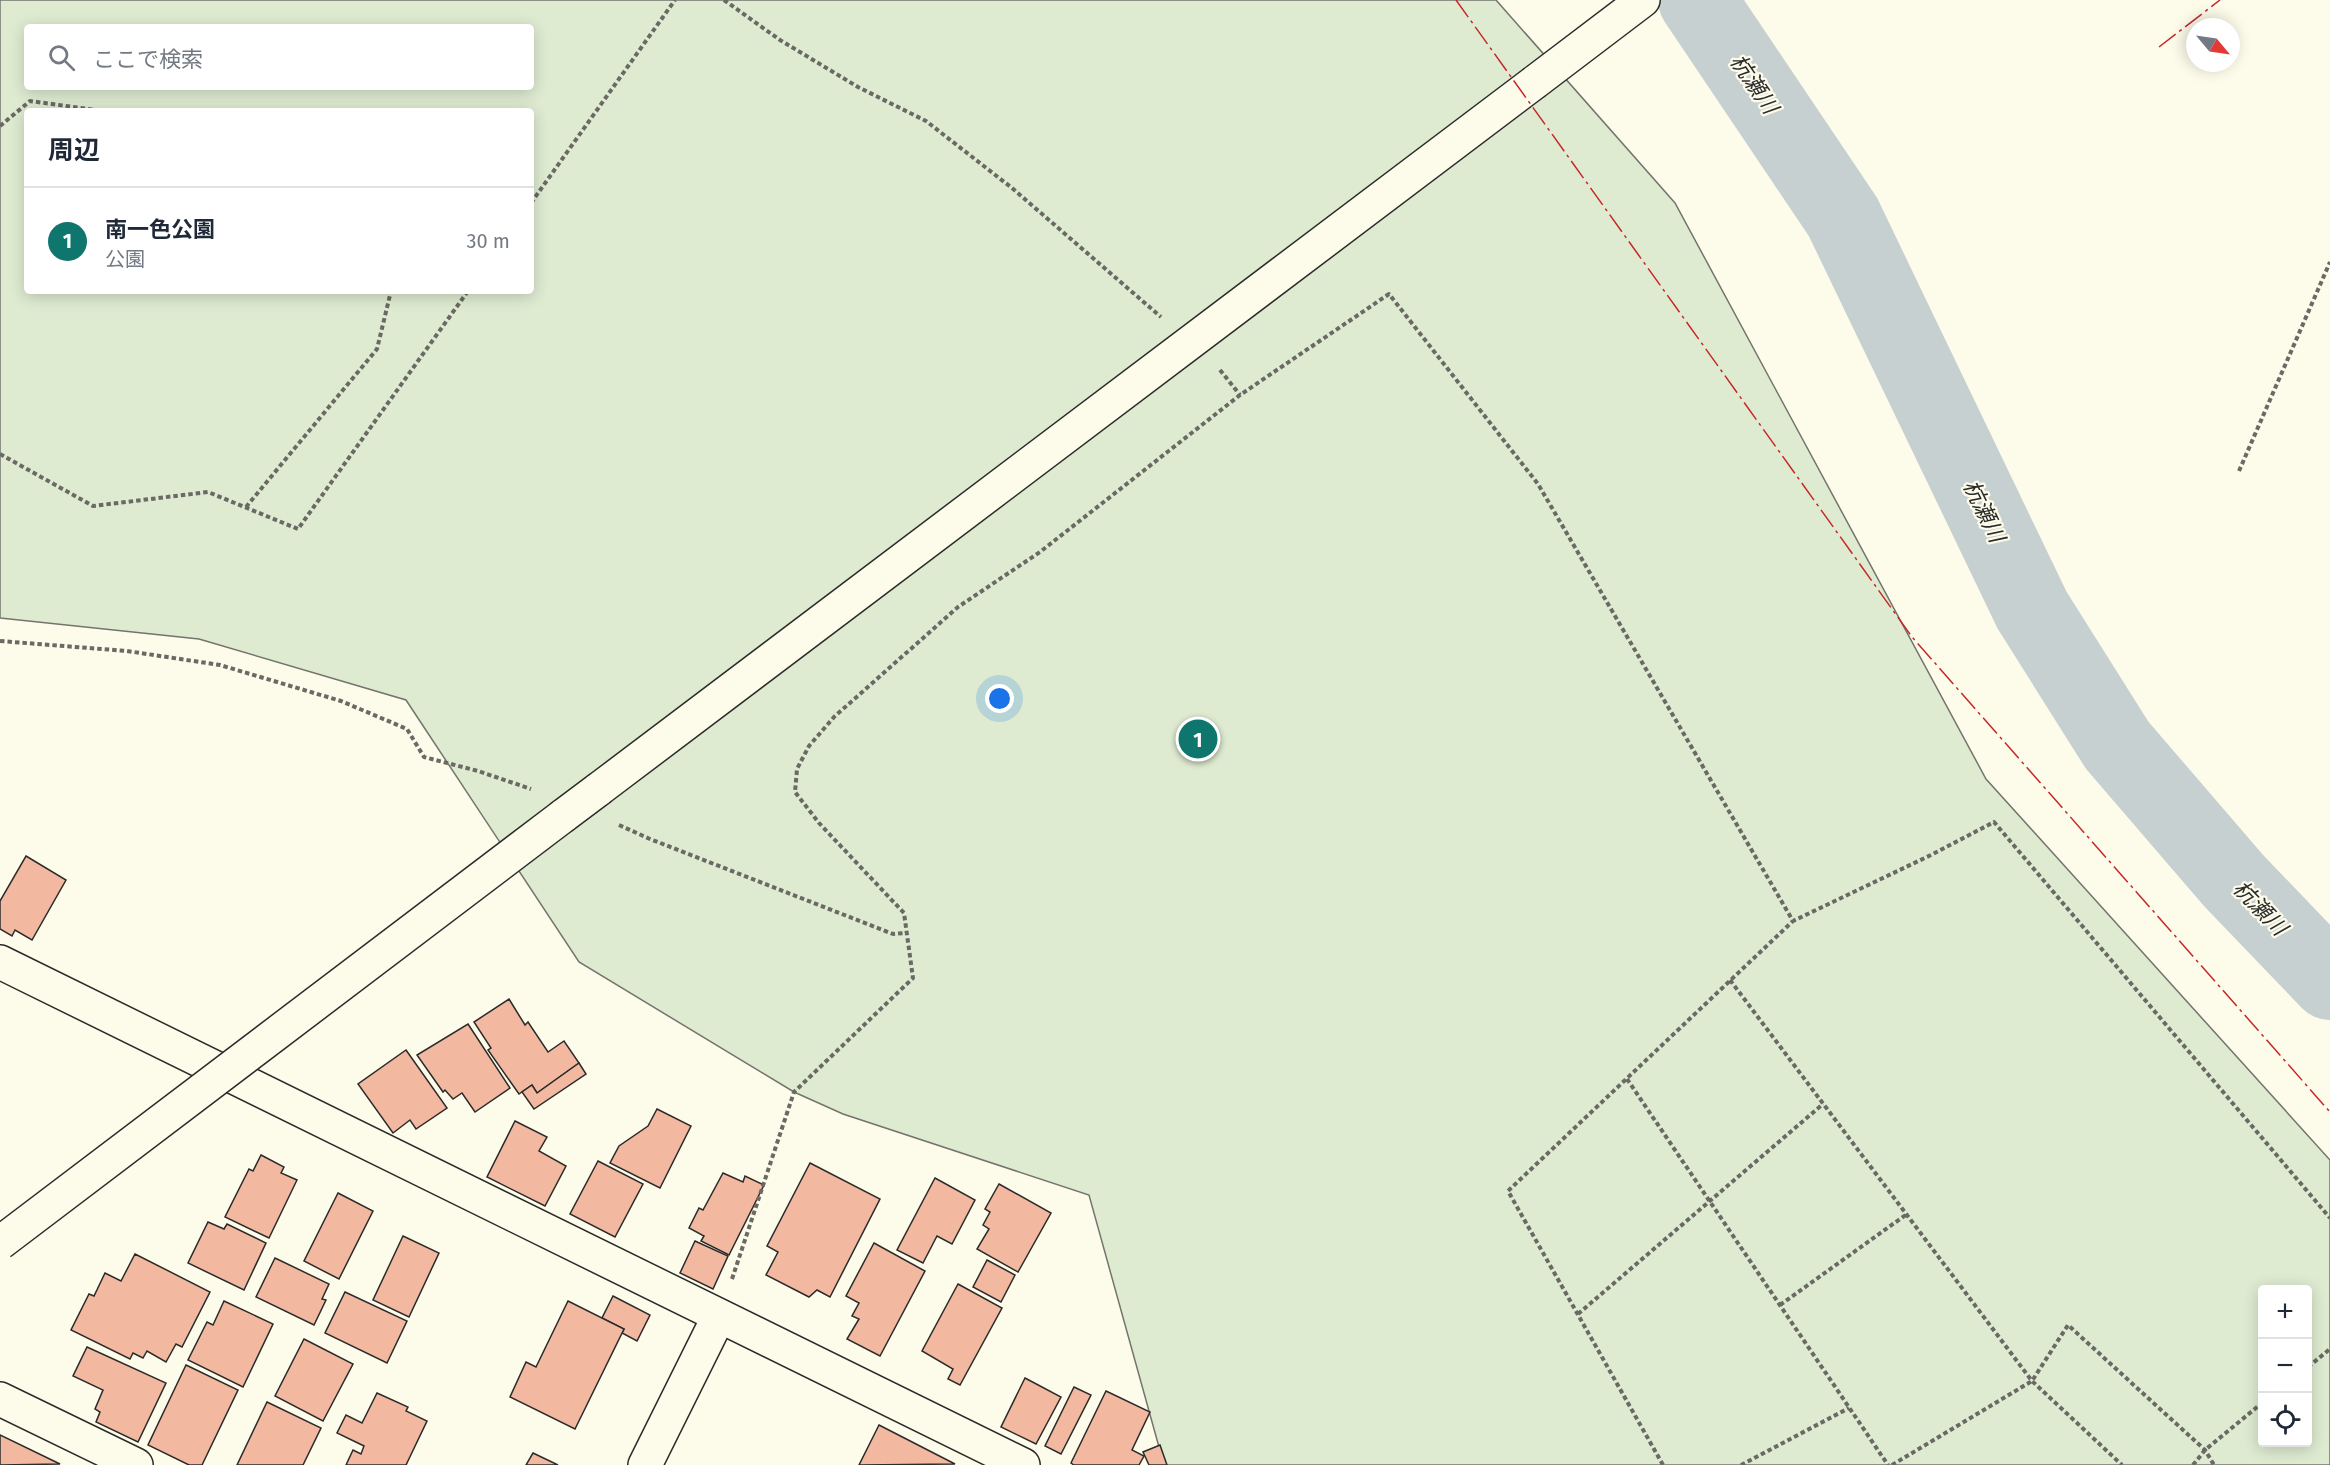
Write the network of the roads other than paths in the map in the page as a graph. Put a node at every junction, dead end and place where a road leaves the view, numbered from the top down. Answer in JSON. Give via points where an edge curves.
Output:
{"nodes":[{"id":1,"x":1643,"y":0,"type":"edge"},
{"id":2,"x":0,"y":962,"type":"edge"},
{"id":3,"x":0,"y":1243,"type":"edge"},
{"id":4,"x":719,"y":1316,"type":"junction"},
{"id":5,"x":0,"y":1399,"type":"edge"},
{"id":6,"x":136,"y":1465,"type":"edge"},
{"id":7,"x":645,"y":1465,"type":"edge"},
{"id":8,"x":1023,"y":1465,"type":"edge"}],
"edges":[{"from":1,"to":3,"type":"street","bridge":true},
{"from":2,"to":4,"type":"street"},
{"from":4,"to":7,"type":"street"},
{"from":4,"to":8,"type":"street"},
{"from":5,"to":6,"type":"street"}]}
